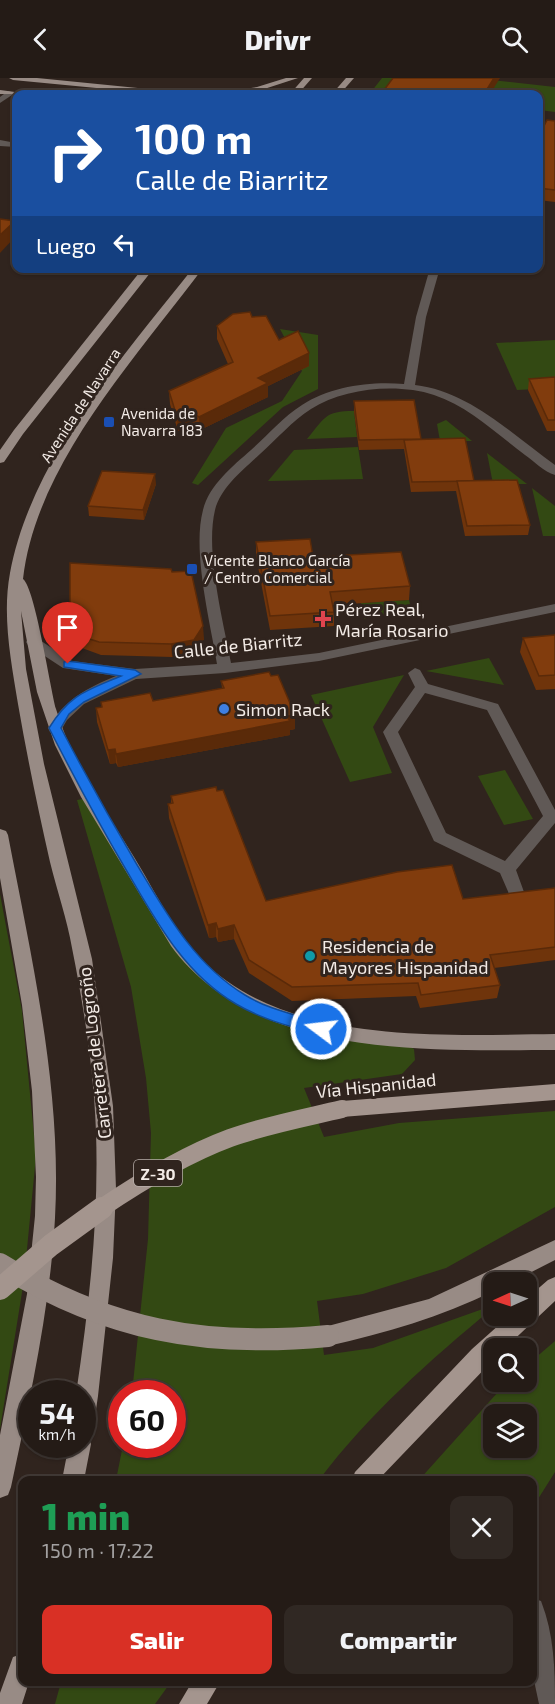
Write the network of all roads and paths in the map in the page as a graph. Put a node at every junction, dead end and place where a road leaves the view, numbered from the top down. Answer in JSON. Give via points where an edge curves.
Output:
{"nodes":[{"id":1,"x":5,"y":78,"type":"edge"},
{"id":2,"x":13,"y":78,"type":"edge"},
{"id":3,"x":294,"y":78,"type":"edge"},
{"id":4,"x":308,"y":78,"type":"edge"},
{"id":5,"x":350,"y":78,"type":"edge"},
{"id":6,"x":136,"y":90,"type":"edge"},
{"id":7,"x":247,"y":90,"type":"edge"},
{"id":8,"x":298,"y":90,"type":"edge"},
{"id":9,"x":340,"y":90,"type":"edge"},
{"id":10,"x":0,"y":92,"type":"edge"},
{"id":11,"x":10,"y":93,"type":"junction"},
{"id":12,"x":0,"y":101,"type":"edge"},
{"id":13,"x":145,"y":273,"type":"edge"},
{"id":14,"x":194,"y":273,"type":"edge"},
{"id":15,"x":434,"y":273,"type":"edge"},
{"id":16,"x":409,"y":388,"type":"junction"},
{"id":17,"x":0,"y":459,"type":"edge"},
{"id":18,"x":555,"y":471,"type":"edge"},
{"id":19,"x":17,"y":573,"type":"junction"},
{"id":20,"x":555,"y":608,"type":"edge"},
{"id":21,"x":33,"y":642,"type":"junction"},
{"id":22,"x":225,"y":668,"type":"junction"},
{"id":23,"x":135,"y":674,"type":"junction"},
{"id":24,"x":55,"y":728,"type":"junction"},
{"id":25,"x":412,"y":779,"type":"junction"},
{"id":26,"x":396,"y":782,"type":"dead end"},
{"id":27,"x":0,"y":835,"type":"edge"},
{"id":28,"x":507,"y":869,"type":"junction"},
{"id":29,"x":516,"y":892,"type":"edge"},
{"id":30,"x":555,"y":1042,"type":"edge"},
{"id":31,"x":555,"y":1092,"type":"edge"},
{"id":32,"x":555,"y":1250,"type":"edge"},
{"id":33,"x":0,"y":1264,"type":"edge"},
{"id":34,"x":555,"y":1287,"type":"edge"},
{"id":35,"x":0,"y":1289,"type":"edge"},
{"id":36,"x":537,"y":1303,"type":"edge"},
{"id":37,"x":512,"y":1326,"type":"edge"},
{"id":38,"x":90,"y":1380,"type":"edge"},
{"id":39,"x":77,"y":1458,"type":"edge"},
{"id":40,"x":74,"y":1476,"type":"edge"},
{"id":41,"x":367,"y":1476,"type":"edge"},
{"id":42,"x":0,"y":1487,"type":"edge"},
{"id":43,"x":537,"y":1634,"type":"edge"},
{"id":44,"x":18,"y":1678,"type":"edge"},
{"id":45,"x":204,"y":1686,"type":"edge"},
{"id":46,"x":9,"y":1704,"type":"edge"},
{"id":47,"x":192,"y":1704,"type":"edge"},
{"id":48,"x":552,"y":1704,"type":"edge"}],
"edges":[{"from":1,"to":11,"type":"main road","via":[[13,87]]},
{"from":2,"to":6,"type":"main road"},
{"from":3,"to":7,"type":"main road"},
{"from":4,"to":8,"type":"main road"},
{"from":5,"to":9,"type":"main road"},
{"from":10,"to":11,"type":"main road"},
{"from":11,"to":12,"type":"street"},
{"from":13,"to":17,"type":"main road","name":"Avenida de Navarra"},
{"from":14,"to":19,"type":"main road","name":"Avenida de Navarra","via":[[131,355],[59,461],[28,532]]},
{"from":15,"to":16,"type":"street","via":[[421,317]]},
{"from":16,"to":18,"type":"street","via":[[459,402]]},
{"from":16,"to":22,"type":"street","via":[[362,388],[326,397],[304,408],[212,499],[207,540]]},
{"from":19,"to":21,"type":"main road"},
{"from":19,"to":38,"type":"main road","name":"Carretera de Logroño","via":[[17,660],[34,762],[82,955],[98,1052],[106,1152],[104,1252]]},
{"from":20,"to":22,"type":"street","name":"Calle de Biarritz","via":[[319,657]]},
{"from":21,"to":23,"type":"street","name":"Calle de Biarritz","via":[[68,664]]},
{"from":21,"to":24,"type":"main road"},
{"from":22,"to":23,"type":"street","name":"Calle de Biarritz"},
{"from":23,"to":24,"type":"street","name":"Calle de Biarritz","via":[[80,699],[65,711]]},
{"from":24,"to":30,"type":"main road","via":[[169,929],[196,965],[240,999],[274,1016],[366,1036]]},
{"from":25,"to":26,"type":"street"},
{"from":25,"to":28,"type":"street","via":[[440,837]]},
{"from":25,"to":28,"type":"street","via":[[390,732],[418,680],[493,707],[552,817]]},
{"from":27,"to":42,"type":"main road","via":[[36,1031],[46,1178],[42,1263],[29,1355]]},
{"from":28,"to":29,"type":"street"},
{"from":31,"to":35,"type":"highway","name":"Vía Hispanidad","number":"Z-30","bridge":true,"via":[[342,1109],[227,1139],[151,1177],[101,1208]]},
{"from":32,"to":33,"type":"main road","bridge":true,"via":[[429,1309],[328,1336],[265,1341],[193,1337],[140,1326],[85,1309]]},
{"from":34,"to":36,"type":"highway"},
{"from":37,"to":41,"type":"highway"},
{"from":39,"to":40,"type":"main road"},
{"from":43,"to":48,"type":"street"},
{"from":44,"to":46,"type":"main road"},
{"from":45,"to":47,"type":"highway"}]}
